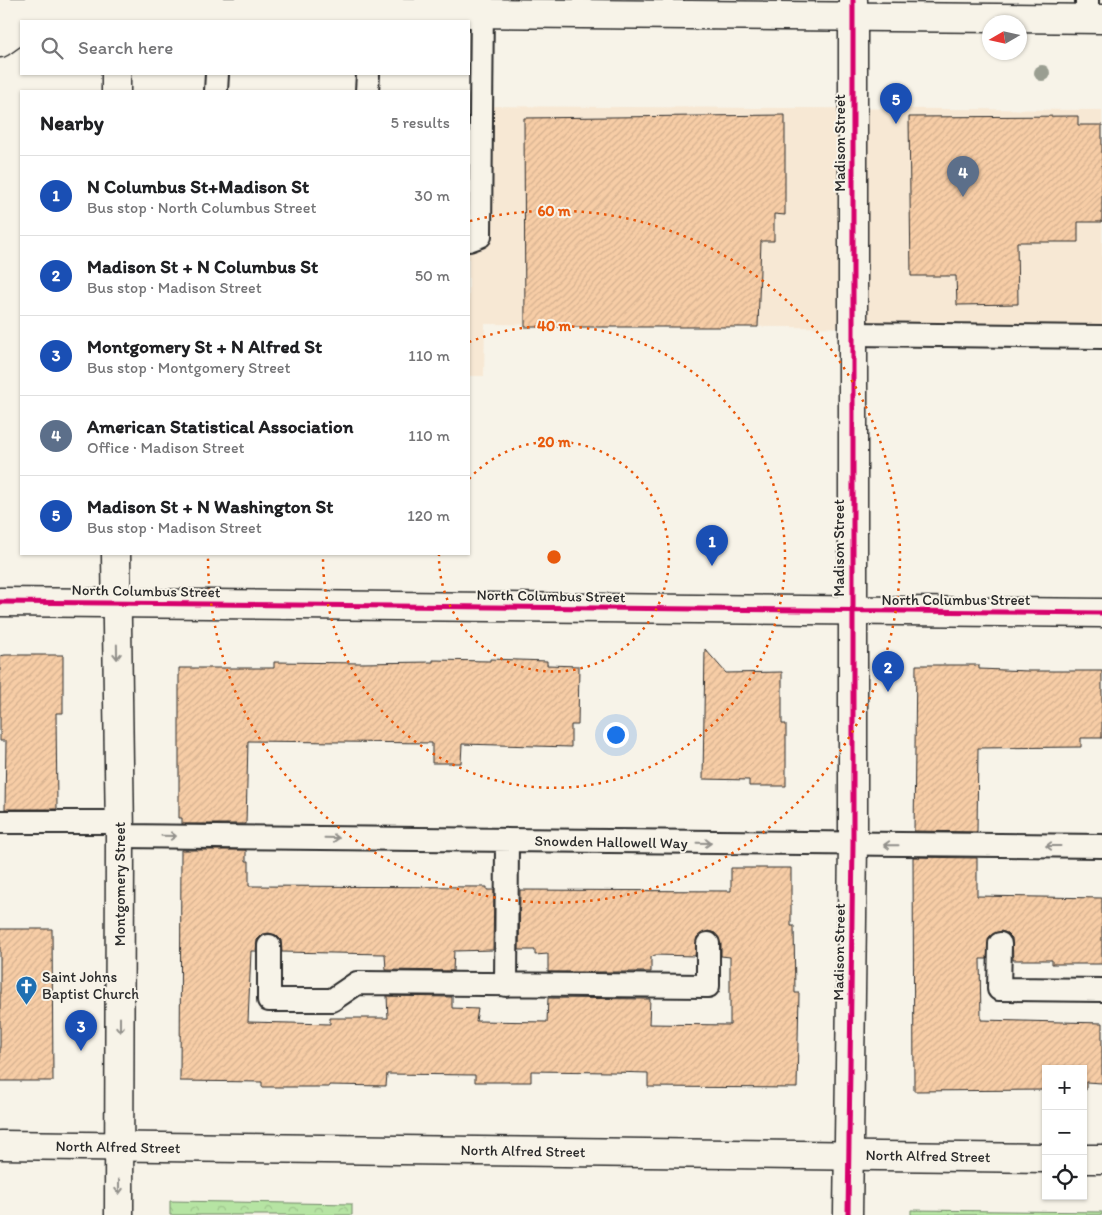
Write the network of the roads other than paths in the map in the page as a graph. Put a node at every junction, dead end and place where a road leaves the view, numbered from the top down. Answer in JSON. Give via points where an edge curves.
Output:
{"nodes":[{"id":1,"x":482,"y":7,"type":"edge"},
{"id":2,"x":617,"y":8,"type":"edge"},
{"id":3,"x":745,"y":8,"type":"edge"},
{"id":4,"x":853,"y":9,"type":"edge"},
{"id":5,"x":116,"y":11,"type":"edge"},
{"id":6,"x":0,"y":12,"type":"edge"},
{"id":7,"x":1092,"y":13,"type":"edge"},
{"id":8,"x":37,"y":17,"type":"edge"},
{"id":9,"x":218,"y":17,"type":"edge"},
{"id":10,"x":371,"y":17,"type":"edge"},
{"id":11,"x":20,"y":29,"type":"edge"},
{"id":12,"x":0,"y":43,"type":"edge"},
{"id":13,"x":116,"y":75,"type":"edge"},
{"id":14,"x":217,"y":75,"type":"edge"},
{"id":15,"x":368,"y":75,"type":"edge"},
{"id":16,"x":116,"y":90,"type":"edge"},
{"id":17,"x":216,"y":90,"type":"edge"},
{"id":18,"x":367,"y":90,"type":"edge"},
{"id":19,"x":470,"y":240,"type":"edge"},
{"id":20,"x":852,"y":334,"type":"junction"},
{"id":21,"x":1102,"y":336,"type":"edge"},
{"id":22,"x":116,"y":555,"type":"edge"},
{"id":23,"x":0,"y":602,"type":"edge"},
{"id":24,"x":116,"y":604,"type":"junction"},
{"id":25,"x":852,"y":612,"type":"junction"},
{"id":26,"x":1102,"y":613,"type":"edge"},
{"id":27,"x":0,"y":822,"type":"edge"},
{"id":28,"x":120,"y":829,"type":"junction"},
{"id":29,"x":507,"y":840,"type":"junction"},
{"id":30,"x":853,"y":844,"type":"junction"},
{"id":31,"x":1102,"y":846,"type":"edge"},
{"id":32,"x":708,"y":944,"type":"dead end"},
{"id":33,"x":1000,"y":944,"type":"dead end"},
{"id":34,"x":269,"y":946,"type":"dead end"},
{"id":35,"x":506,"y":985,"type":"junction"},
{"id":36,"x":1102,"y":990,"type":"edge"},
{"id":37,"x":0,"y":1145,"type":"edge"},
{"id":38,"x":119,"y":1147,"type":"junction"},
{"id":39,"x":848,"y":1154,"type":"junction"},
{"id":40,"x":1042,"y":1158,"type":"edge"},
{"id":41,"x":1087,"y":1159,"type":"edge"},
{"id":42,"x":1102,"y":1159,"type":"edge"},
{"id":43,"x":119,"y":1215,"type":"edge"},
{"id":44,"x":848,"y":1215,"type":"edge"}],
"edges":[{"from":1,"to":2,"type":"street"},
{"from":1,"to":10,"type":"street"},
{"from":1,"to":19,"type":"lane","via":[[480,236]]},
{"from":2,"to":3,"type":"street"},
{"from":3,"to":4,"type":"street"},
{"from":4,"to":7,"type":"street"},
{"from":4,"to":20,"type":"street","name":"Madison Street"},
{"from":5,"to":8,"type":"street"},
{"from":5,"to":9,"type":"street"},
{"from":6,"to":8,"type":"street"},
{"from":9,"to":10,"type":"street"},
{"from":11,"to":12,"type":"street"},
{"from":13,"to":16,"type":"street"},
{"from":14,"to":17,"type":"lane"},
{"from":15,"to":18,"type":"lane"},
{"from":20,"to":21,"type":"lane"},
{"from":20,"to":25,"type":"street","name":"Madison Street"},
{"from":22,"to":24,"type":"street","name":"Montgomery Street"},
{"from":23,"to":24,"type":"street","name":"North Columbus Street"},
{"from":24,"to":25,"type":"street","name":"North Columbus Street"},
{"from":24,"to":28,"type":"street","name":"Montgomery Street","one_way":true},
{"from":25,"to":26,"type":"street","name":"North Columbus Street"},
{"from":25,"to":30,"type":"street","name":"Madison Street"},
{"from":27,"to":28,"type":"lane","name":"Snowden Hallowell Way"},
{"from":28,"to":29,"type":"lane","name":"Snowden Hallowell Way","one_way":true},
{"from":28,"to":38,"type":"street","name":"Montgomery Street","one_way":true},
{"from":29,"to":30,"type":"lane","name":"Snowden Hallowell Way","one_way":true},
{"from":29,"to":35,"type":"lane"},
{"from":31,"to":30,"type":"lane","name":"Snowden Hallowell Way","one_way":true},
{"from":30,"to":39,"type":"street","name":"Madison Street"},
{"from":32,"to":35,"type":"lane","via":[[708,986]]},
{"from":33,"to":36,"type":"lane","via":[[999,989]]},
{"from":34,"to":35,"type":"lane","via":[[269,1000],[332,1000],[357,983]]},
{"from":37,"to":38,"type":"street","name":"North Alfred Street"},
{"from":38,"to":39,"type":"street","name":"North Alfred Street"},
{"from":38,"to":43,"type":"street","name":"Montgomery Street","one_way":true},
{"from":39,"to":40,"type":"street","name":"North Alfred Street"},
{"from":39,"to":44,"type":"street","name":"Madison Street"},
{"from":41,"to":42,"type":"street"}]}
